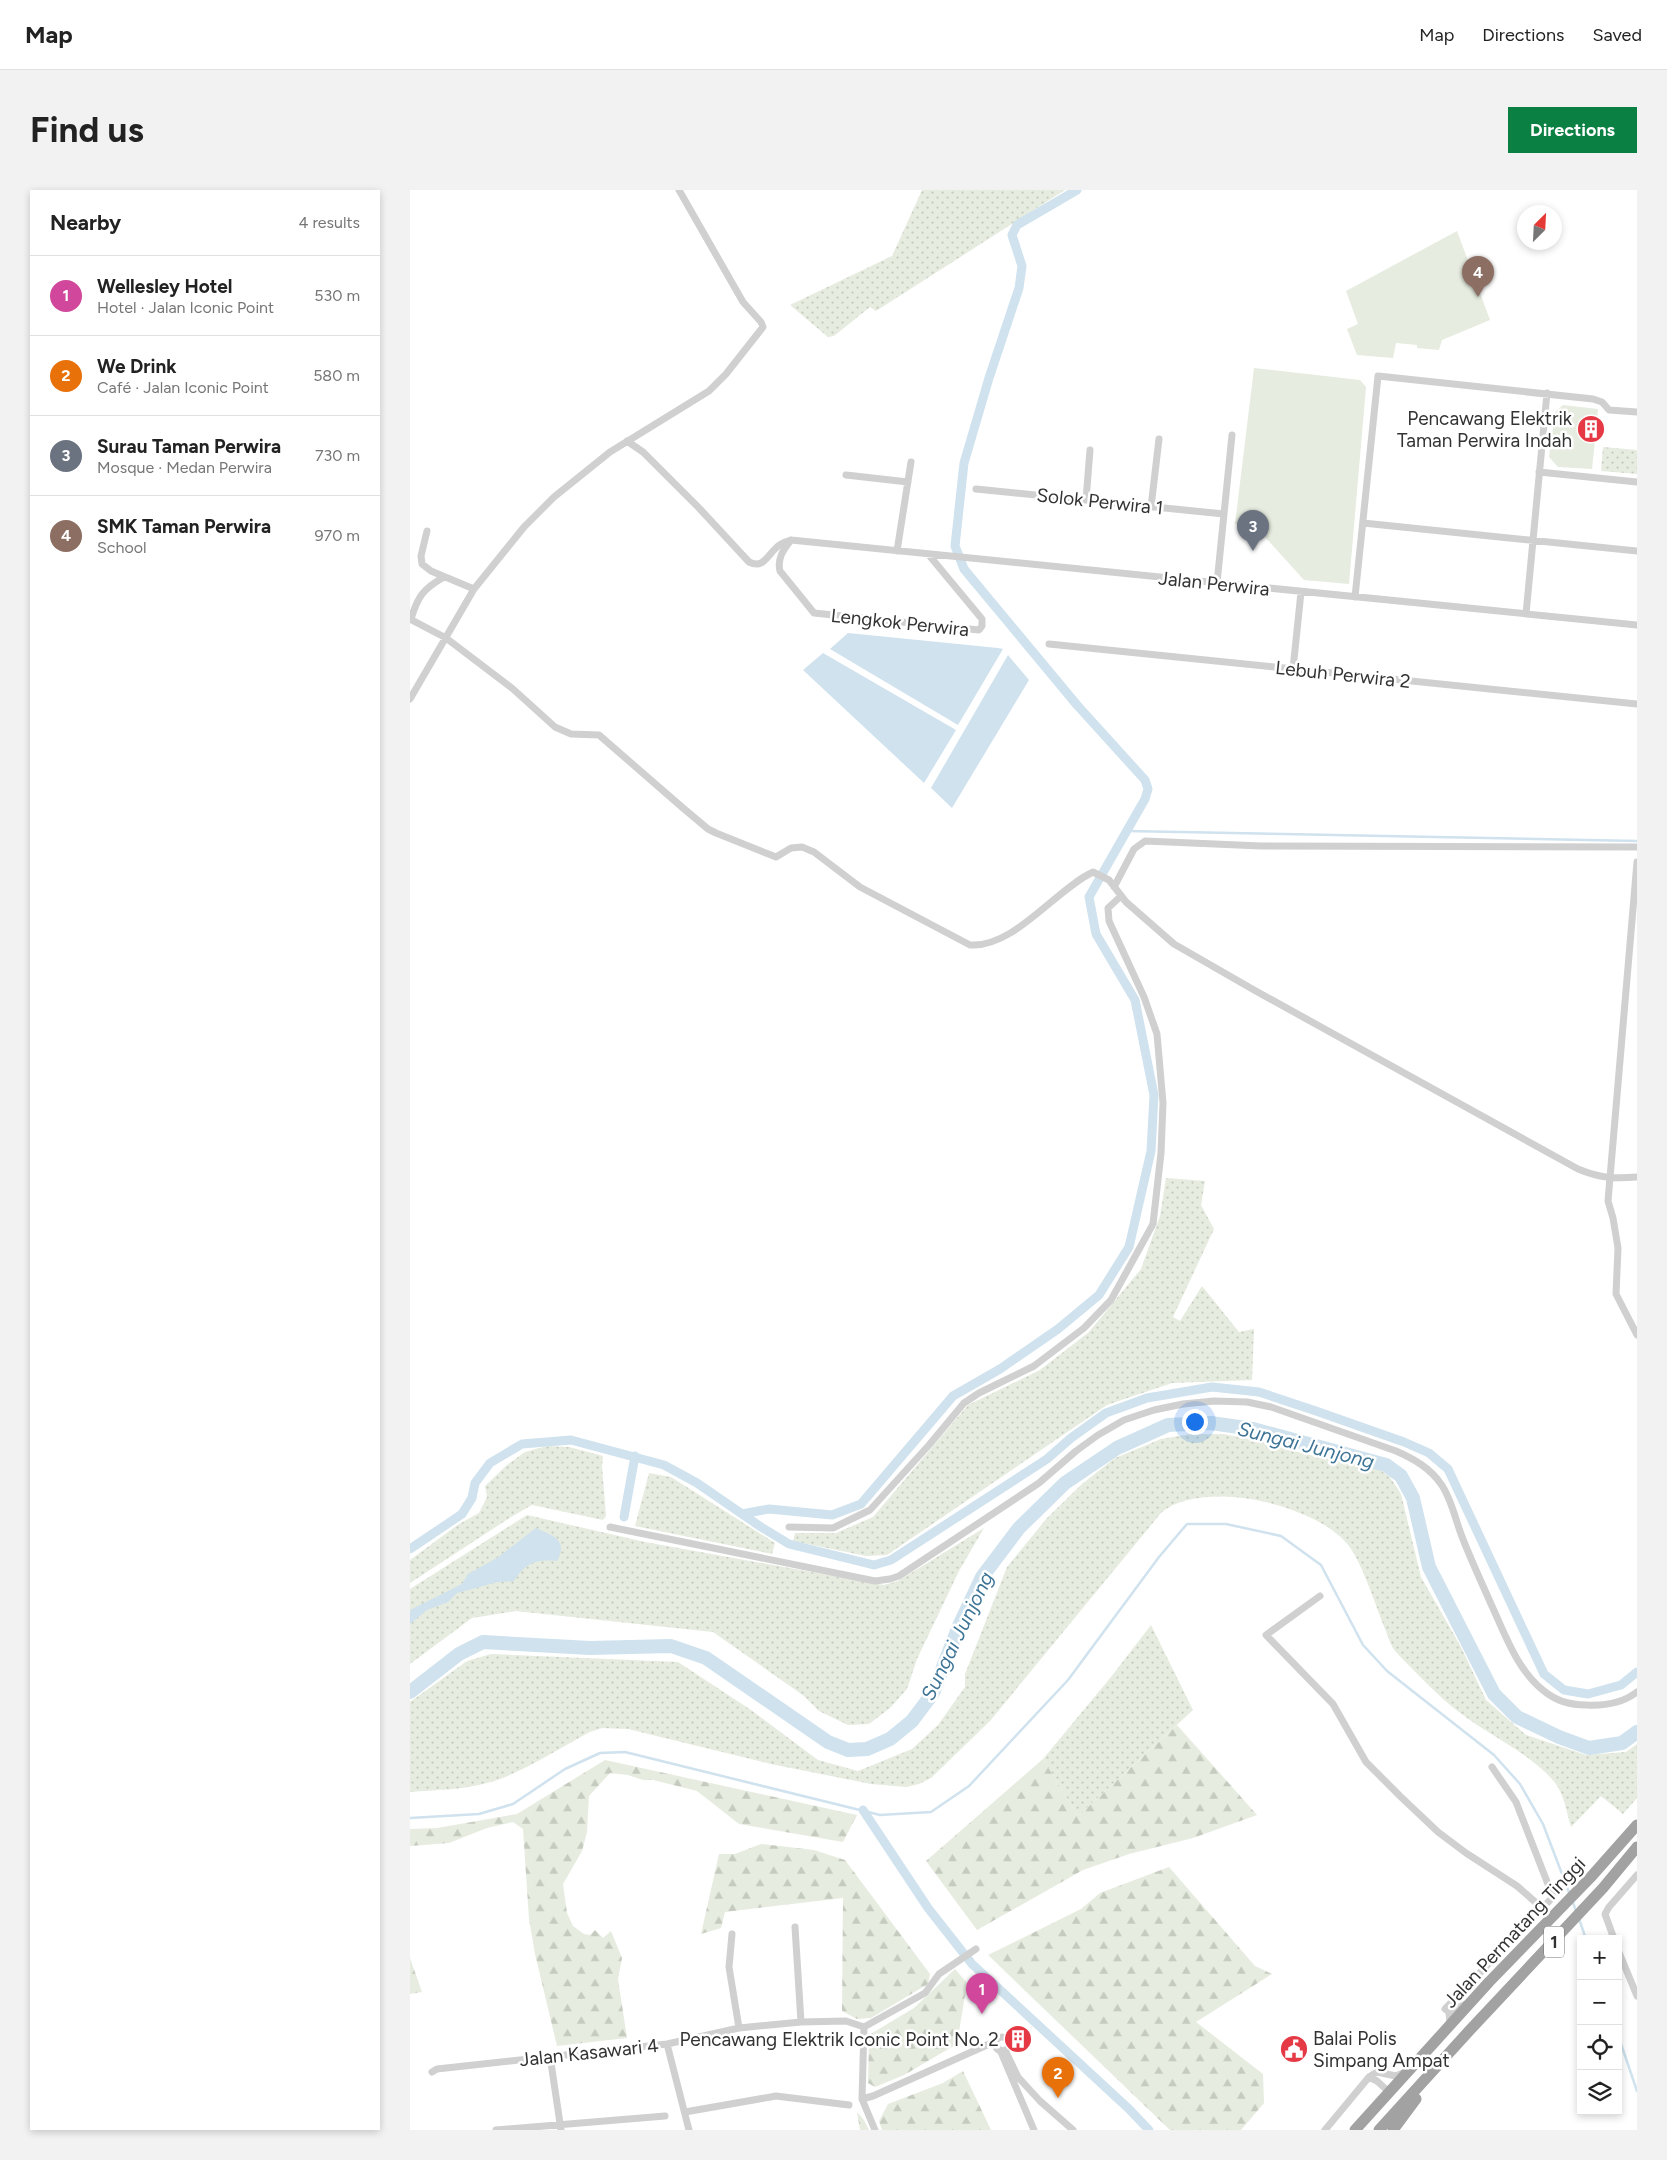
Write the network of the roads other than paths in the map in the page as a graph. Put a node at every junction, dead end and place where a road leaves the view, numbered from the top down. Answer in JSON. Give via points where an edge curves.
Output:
{"nodes":[{"id":1,"x":679,"y":190,"type":"edge"},
{"id":2,"x":1547,"y":393,"type":"junction"},
{"id":3,"x":1637,"y":412,"type":"edge"},
{"id":4,"x":1232,"y":435,"type":"dead end"},
{"id":5,"x":1159,"y":439,"type":"dead end"},
{"id":6,"x":627,"y":441,"type":"junction"},
{"id":7,"x":1090,"y":450,"type":"dead end"},
{"id":8,"x":910,"y":462,"type":"dead end"},
{"id":9,"x":1539,"y":472,"type":"junction"},
{"id":10,"x":846,"y":475,"type":"dead end"},
{"id":11,"x":908,"y":482,"type":"junction"},
{"id":12,"x":1637,"y":482,"type":"edge"},
{"id":13,"x":976,"y":489,"type":"dead end"},
{"id":14,"x":1086,"y":500,"type":"junction"},
{"id":15,"x":1151,"y":507,"type":"junction"},
{"id":16,"x":1224,"y":514,"type":"junction"},
{"id":17,"x":1363,"y":522,"type":"junction"},
{"id":18,"x":427,"y":531,"type":"dead end"},
{"id":19,"x":791,"y":540,"type":"junction"},
{"id":20,"x":1533,"y":541,"type":"junction"},
{"id":21,"x":898,"y":551,"type":"junction"},
{"id":22,"x":1637,"y":551,"type":"edge"},
{"id":23,"x":928,"y":554,"type":"junction"},
{"id":24,"x":444,"y":576,"type":"junction"},
{"id":25,"x":1217,"y":583,"type":"junction"},
{"id":26,"x":474,"y":589,"type":"junction"},
{"id":27,"x":1301,"y":592,"type":"junction"},
{"id":28,"x":1355,"y":597,"type":"junction"},
{"id":29,"x":1526,"y":614,"type":"junction"},
{"id":30,"x":410,"y":619,"type":"edge"},
{"id":31,"x":1637,"y":625,"type":"edge"},
{"id":32,"x":446,"y":638,"type":"junction"},
{"id":33,"x":1049,"y":644,"type":"dead end"},
{"id":34,"x":1293,"y":669,"type":"junction"},
{"id":35,"x":410,"y":699,"type":"edge"},
{"id":36,"x":1637,"y":704,"type":"edge"},
{"id":37,"x":1637,"y":847,"type":"edge"},
{"id":38,"x":1637,"y":862,"type":"edge"},
{"id":39,"x":1112,"y":884,"type":"junction"},
{"id":40,"x":1121,"y":896,"type":"junction"},
{"id":41,"x":1637,"y":1177,"type":"edge"},
{"id":42,"x":1609,"y":1178,"type":"junction"},
{"id":43,"x":1637,"y":1336,"type":"edge"},
{"id":44,"x":610,"y":1527,"type":"dead end"},
{"id":45,"x":789,"y":1527,"type":"dead end"},
{"id":46,"x":1320,"y":1596,"type":"dead end"},
{"id":47,"x":1637,"y":1692,"type":"edge"},
{"id":48,"x":1492,"y":1767,"type":"dead end"},
{"id":49,"x":1637,"y":1824,"type":"edge"},
{"id":50,"x":1637,"y":1847,"type":"edge"},
{"id":51,"x":1637,"y":1875,"type":"edge"},
{"id":52,"x":1542,"y":1908,"type":"junction"},
{"id":53,"x":794,"y":1928,"type":"dead end"},
{"id":54,"x":732,"y":1934,"type":"dead end"},
{"id":55,"x":1612,"y":1935,"type":"edge"},
{"id":56,"x":974,"y":1950,"type":"dead end"},
{"id":57,"x":1622,"y":1960,"type":"edge"},
{"id":58,"x":1637,"y":1996,"type":"edge"},
{"id":59,"x":1471,"y":2002,"type":"junction"},
{"id":60,"x":1448,"y":2012,"type":"junction"},
{"id":61,"x":801,"y":2022,"type":"junction"},
{"id":62,"x":1450,"y":2025,"type":"junction"},
{"id":63,"x":864,"y":2027,"type":"junction"},
{"id":64,"x":739,"y":2028,"type":"junction"},
{"id":65,"x":996,"y":2041,"type":"junction"},
{"id":66,"x":667,"y":2044,"type":"junction"},
{"id":67,"x":1003,"y":2050,"type":"junction"},
{"id":68,"x":550,"y":2056,"type":"junction"},
{"id":69,"x":1439,"y":2064,"type":"junction"},
{"id":70,"x":1407,"y":2071,"type":"junction"},
{"id":71,"x":432,"y":2072,"type":"dead end"},
{"id":72,"x":1369,"y":2077,"type":"junction"},
{"id":73,"x":1388,"y":2091,"type":"junction"},
{"id":74,"x":862,"y":2099,"type":"junction"},
{"id":75,"x":849,"y":2105,"type":"dead end"},
{"id":76,"x":1402,"y":2105,"type":"junction"},
{"id":77,"x":685,"y":2112,"type":"junction"},
{"id":78,"x":665,"y":2116,"type":"dead end"},
{"id":79,"x":560,"y":2127,"type":"edge"},
{"id":80,"x":496,"y":2130,"type":"edge"},
{"id":81,"x":689,"y":2130,"type":"edge"},
{"id":82,"x":875,"y":2130,"type":"edge"},
{"id":83,"x":1034,"y":2130,"type":"edge"},
{"id":84,"x":1073,"y":2130,"type":"edge"},
{"id":85,"x":1325,"y":2130,"type":"edge"},
{"id":86,"x":1355,"y":2130,"type":"edge"},
{"id":87,"x":1379,"y":2130,"type":"edge"},
{"id":88,"x":1393,"y":2130,"type":"edge"}],
"edges":[{"from":1,"to":6,"type":"street","via":[[743,302],[763,328],[709,391]]},
{"from":2,"to":3,"type":"street","via":[[1593,399],[1602,402],[1609,410]]},
{"from":2,"to":9,"type":"street"},
{"from":2,"to":17,"type":"street","via":[[1378,376]]},
{"from":4,"to":16,"type":"street"},
{"from":5,"to":15,"type":"street"},
{"from":6,"to":19,"type":"street","via":[[643,452],[694,502],[749,562],[762,562],[774,549]]},
{"from":6,"to":26,"type":"street","via":[[554,497],[524,527]]},
{"from":7,"to":14,"type":"street"},
{"from":8,"to":11,"type":"street"},
{"from":9,"to":12,"type":"street"},
{"from":9,"to":20,"type":"street"},
{"from":10,"to":11,"type":"street"},
{"from":11,"to":21,"type":"street"},
{"from":13,"to":14,"type":"street","name":"Solok Perwira 1"},
{"from":14,"to":15,"type":"street","name":"Solok Perwira 1"},
{"from":15,"to":16,"type":"street","name":"Solok Perwira 1"},
{"from":16,"to":25,"type":"street"},
{"from":17,"to":20,"type":"street"},
{"from":17,"to":28,"type":"street"},
{"from":18,"to":24,"type":"street","via":[[420,556],[422,564]]},
{"from":19,"to":21,"type":"street","name":"Jalan Perwira"},
{"from":19,"to":23,"type":"street","name":"Lengkok Perwira","via":[[778,565],[814,613],[979,630],[982,619]]},
{"from":20,"to":22,"type":"street"},
{"from":20,"to":29,"type":"street"},
{"from":21,"to":23,"type":"street","name":"Jalan Perwira"},
{"from":23,"to":25,"type":"street","name":"Jalan Perwira"},
{"from":24,"to":26,"type":"street"},
{"from":24,"to":30,"type":"street","via":[[418,599]]},
{"from":25,"to":27,"type":"street","name":"Jalan Perwira"},
{"from":26,"to":32,"type":"street"},
{"from":27,"to":28,"type":"street","name":"Jalan Perwira"},
{"from":27,"to":34,"type":"street"},
{"from":28,"to":29,"type":"street","name":"Jalan Perwira"},
{"from":29,"to":31,"type":"street","name":"Jalan Perwira"},
{"from":30,"to":32,"type":"street"},
{"from":32,"to":35,"type":"street"},
{"from":32,"to":39,"type":"street","via":[[513,689],[555,727],[571,734],[598,735],[708,829],[776,857],[791,848],[802,847],[814,852],[860,887],[970,944],[983,946],[997,940],[1030,919],[1080,878],[1093,872]]},
{"from":33,"to":34,"type":"street","name":"Lebuh Perwira 2"},
{"from":34,"to":36,"type":"street","name":"Lebuh Perwira 2"},
{"from":37,"to":39,"type":"street","via":[[1261,846],[1145,841],[1134,849]]},
{"from":38,"to":42,"type":"street"},
{"from":39,"to":40,"type":"street"},
{"from":40,"to":42,"type":"street","via":[[1174,944],[1534,1146],[1595,1176]]},
{"from":40,"to":45,"type":"street","via":[[1108,908],[1109,921],[1144,997],[1157,1034],[1163,1103],[1153,1224],[1111,1300],[1084,1328],[1034,1366],[964,1403],[870,1510],[834,1528]]},
{"from":41,"to":42,"type":"street"},
{"from":42,"to":43,"type":"street","via":[[1608,1200],[1618,1248],[1616,1294]]},
{"from":44,"to":47,"type":"street","via":[[875,1581],[890,1580],[1039,1483],[1076,1451],[1124,1420],[1182,1404],[1247,1402],[1271,1407],[1396,1451],[1413,1458],[1434,1474],[1443,1486],[1504,1633],[1521,1665],[1544,1691],[1557,1700],[1575,1705],[1599,1706]]},
{"from":46,"to":52,"type":"street","via":[[1266,1635],[1333,1704],[1366,1762],[1401,1797],[1438,1832],[1517,1886]]},
{"from":48,"to":52,"type":"street","via":[[1516,1802],[1553,1897]]},
{"from":49,"to":59,"type":"highway","name":"Jalan Permatang Tinggi","number":"1"},
{"from":50,"to":69,"type":"highway","name":"Jalan Permatang Tinggi","number":"1","via":[[1603,1888]]},
{"from":51,"to":55,"type":"street","via":[[1605,1914]]},
{"from":52,"to":60,"type":"street","via":[[1445,2009]]},
{"from":53,"to":61,"type":"street"},
{"from":54,"to":64,"type":"street","via":[[730,1967]]},
{"from":56,"to":63,"type":"street","via":[[939,1974],[925,1993]]},
{"from":57,"to":58,"type":"street"},
{"from":59,"to":60,"type":"street"},
{"from":59,"to":62,"type":"highway","name":"Jalan Permatang Tinggi","number":"1"},
{"from":60,"to":62,"type":"street"},
{"from":61,"to":63,"type":"street","name":"Jalan Kasawari 4","via":[[846,2021]]},
{"from":61,"to":64,"type":"street","name":"Jalan Kasawari 4"},
{"from":62,"to":70,"type":"highway","name":"Jalan Permatang Tinggi","number":"1"},
{"from":63,"to":74,"type":"street"},
{"from":64,"to":66,"type":"street","name":"Jalan Kasawari 4"},
{"from":65,"to":67,"type":"street","via":[[996,2046]]},
{"from":65,"to":67,"type":"street","via":[[1006,2039],[1009,2044]]},
{"from":65,"to":74,"type":"street"},
{"from":66,"to":68,"type":"street","name":"Jalan Kasawari 4"},
{"from":66,"to":77,"type":"street"},
{"from":67,"to":83,"type":"street"},
{"from":67,"to":84,"type":"street","via":[[1018,2077]]},
{"from":68,"to":71,"type":"street","name":"Jalan Kasawari 4"},
{"from":68,"to":79,"type":"street"},
{"from":69,"to":76,"type":"highway","name":"Jalan Permatang Tinggi","number":"1"},
{"from":69,"to":88,"type":"highway"},
{"from":70,"to":72,"type":"street","via":[[1396,2076],[1377,2072]]},
{"from":70,"to":73,"type":"highway","name":"Jalan Permatang Tinggi","number":"1"},
{"from":72,"to":73,"type":"street"},
{"from":72,"to":85,"type":"street"},
{"from":73,"to":76,"type":"highway"},
{"from":73,"to":86,"type":"highway","name":"Jalan Permatang Tinggi","number":"1"},
{"from":74,"to":82,"type":"street"},
{"from":75,"to":77,"type":"street","via":[[776,2096]]},
{"from":76,"to":87,"type":"highway","name":"Jalan Permatang Tinggi","number":"1"},
{"from":77,"to":81,"type":"street"},
{"from":78,"to":79,"type":"street"},
{"from":79,"to":80,"type":"street"}]}
